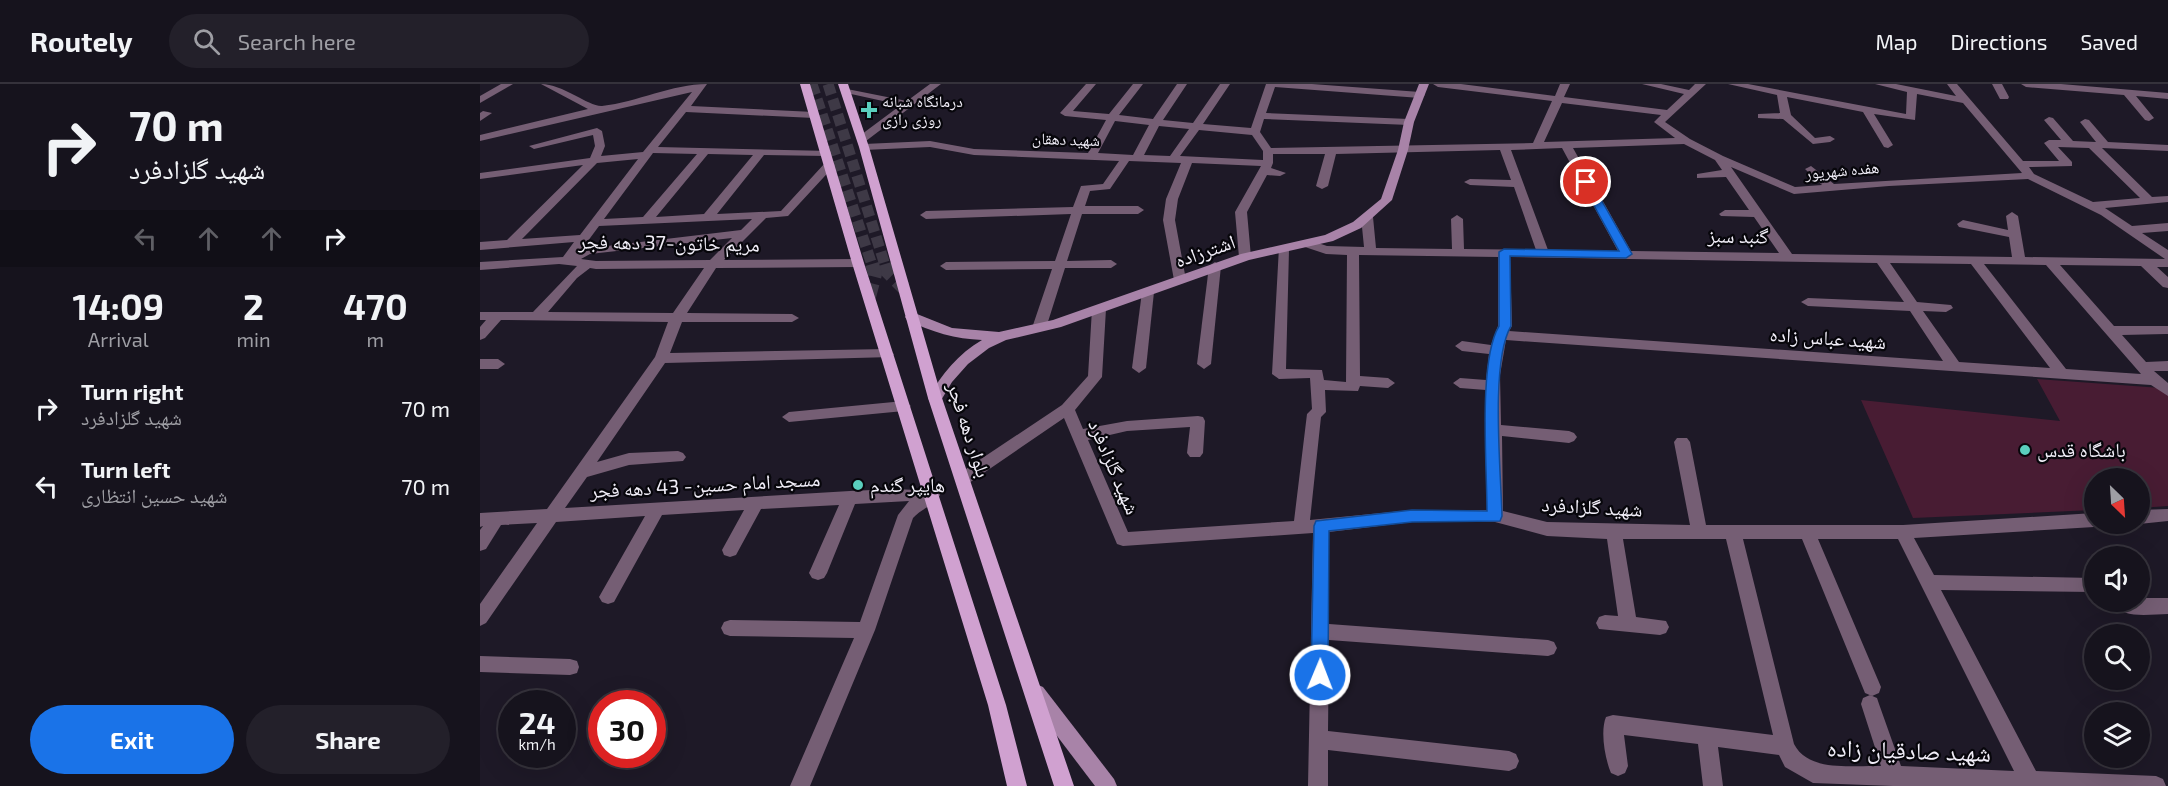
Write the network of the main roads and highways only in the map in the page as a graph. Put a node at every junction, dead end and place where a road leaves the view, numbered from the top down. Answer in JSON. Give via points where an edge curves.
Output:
{"nodes":[{"id":1,"x":805,"y":84,"type":"edge"},
{"id":2,"x":844,"y":87,"type":"edge"},
{"id":3,"x":1017,"y":786,"type":"edge"},
{"id":4,"x":1064,"y":786,"type":"edge"}],
"edges":[{"from":1,"to":3,"type":"main road","via":[[997,705]]},
{"from":2,"to":4,"type":"main road","name":"بلوار دهه فجر","via":[[935,398]]}]}
